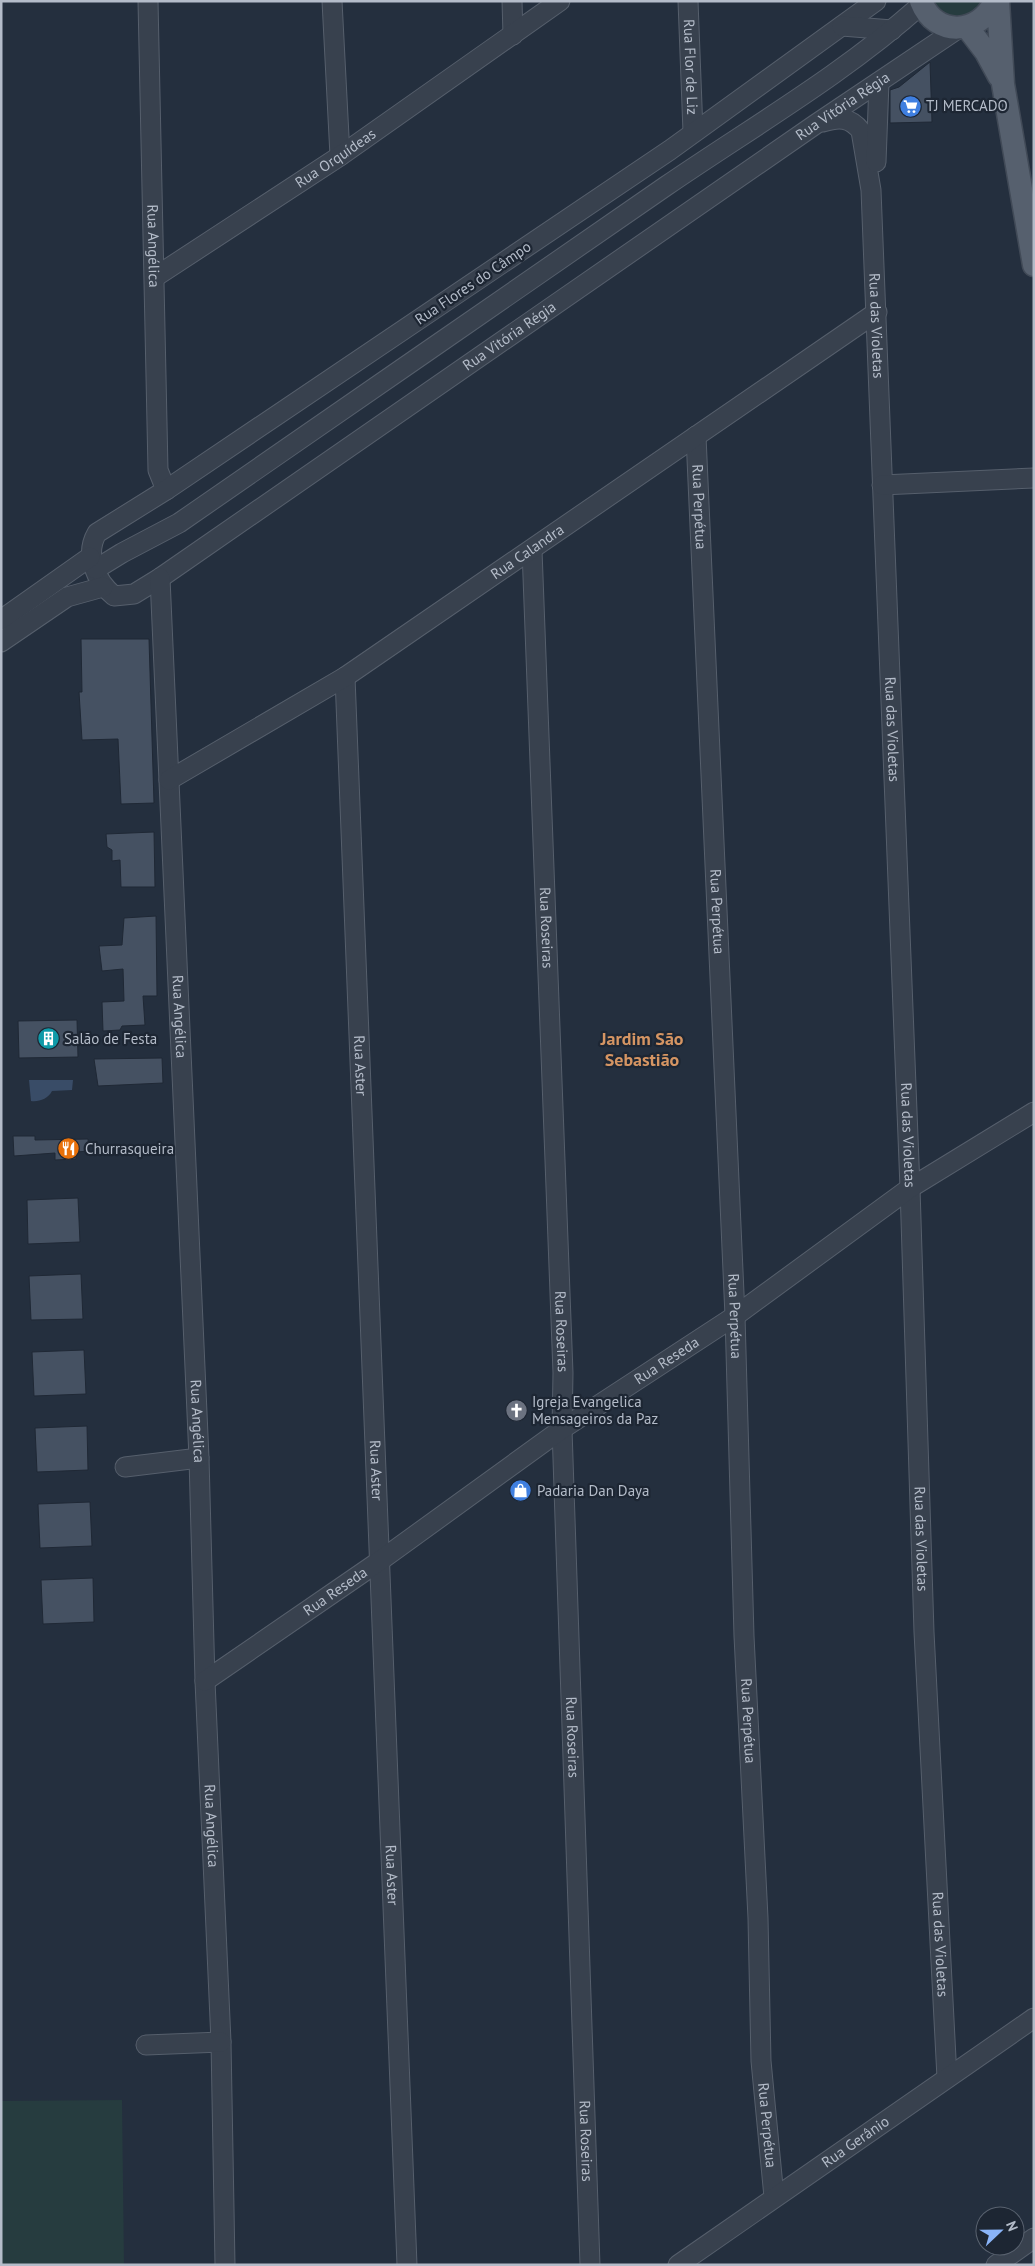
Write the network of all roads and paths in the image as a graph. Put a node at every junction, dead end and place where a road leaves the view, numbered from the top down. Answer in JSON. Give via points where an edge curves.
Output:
{"nodes":[{"id":1,"x":148,"y":1,"type":"edge"},
{"id":2,"x":332,"y":1,"type":"edge"},
{"id":3,"x":512,"y":1,"type":"edge"},
{"id":4,"x":560,"y":1,"type":"edge"},
{"id":5,"x":688,"y":1,"type":"edge"},
{"id":6,"x":876,"y":1,"type":"edge"},
{"id":7,"x":997,"y":1,"type":"edge"},
{"id":8,"x":926,"y":8,"type":"edge"},
{"id":9,"x":842,"y":26,"type":"junction"},
{"id":10,"x":963,"y":28,"type":"junction"},
{"id":11,"x":892,"y":30,"type":"junction"},
{"id":12,"x":513,"y":35,"type":"junction"},
{"id":13,"x":928,"y":49,"type":"junction"},
{"id":14,"x":880,"y":82,"type":"junction"},
{"id":15,"x":1003,"y":84,"type":"junction"},
{"id":16,"x":816,"y":124,"type":"junction"},
{"id":17,"x":693,"y":132,"type":"junction"},
{"id":18,"x":340,"y":156,"type":"junction"},
{"id":19,"x":871,"y":190,"type":"junction"},
{"id":20,"x":1034,"y":265,"type":"edge"},
{"id":21,"x":155,"y":277,"type":"junction"},
{"id":22,"x":877,"y":312,"type":"junction"},
{"id":23,"x":696,"y":436,"type":"junction"},
{"id":24,"x":1034,"y":478,"type":"edge"},
{"id":25,"x":882,"y":485,"type":"junction"},
{"id":26,"x":166,"y":490,"type":"junction"},
{"id":27,"x":532,"y":550,"type":"junction"},
{"id":28,"x":96,"y":571,"type":"junction"},
{"id":29,"x":160,"y":578,"type":"junction"},
{"id":30,"x":1,"y":620,"type":"edge"},
{"id":31,"x":1,"y":642,"type":"edge"},
{"id":32,"x":345,"y":676,"type":"junction"},
{"id":33,"x":169,"y":780,"type":"junction"},
{"id":34,"x":1034,"y":1112,"type":"edge"},
{"id":35,"x":910,"y":1188,"type":"junction"},
{"id":36,"x":735,"y":1316,"type":"junction"},
{"id":37,"x":562,"y":1429,"type":"junction"},
{"id":38,"x":199,"y":1458,"type":"junction"},
{"id":39,"x":125,"y":1467,"type":"dead end"},
{"id":40,"x":382,"y":1560,"type":"junction"},
{"id":41,"x":205,"y":1681,"type":"junction"},
{"id":42,"x":1034,"y":2018,"type":"edge"},
{"id":43,"x":221,"y":2042,"type":"junction"},
{"id":44,"x":146,"y":2045,"type":"dead end"},
{"id":45,"x":947,"y":2078,"type":"junction"},
{"id":46,"x":774,"y":2197,"type":"junction"},
{"id":47,"x":1034,"y":2238,"type":"edge"},
{"id":48,"x":226,"y":2265,"type":"edge"},
{"id":49,"x":408,"y":2265,"type":"edge"},
{"id":50,"x":590,"y":2265,"type":"edge"},
{"id":51,"x":678,"y":2265,"type":"edge"},
{"id":52,"x":996,"y":2265,"type":"edge"}],
"edges":[{"from":1,"to":21,"type":"street","name":"Rua Angélica"},
{"from":2,"to":18,"type":"street"},
{"from":3,"to":12,"type":"street"},
{"from":4,"to":12,"type":"street","name":"Rua Orquídeas"},
{"from":5,"to":17,"type":"street","name":"Rua Flor de Liz"},
{"from":6,"to":9,"type":"street","name":"Rua Flores do Câmpo"},
{"from":7,"to":10,"type":"main road","via":[[985,18]]},
{"from":7,"to":15,"type":"main road"},
{"from":8,"to":10,"type":"main road","via":[[950,27]]},
{"from":8,"to":11,"type":"street"},
{"from":8,"to":13,"type":"street"},
{"from":9,"to":11,"type":"street"},
{"from":9,"to":17,"type":"street","name":"Rua Flores do Câmpo"},
{"from":10,"to":13,"type":"street"},
{"from":10,"to":15,"type":"main road","via":[[986,52]]},
{"from":11,"to":28,"type":"street","via":[[824,81],[705,159],[179,523],[122,553]]},
{"from":12,"to":18,"type":"street","name":"Rua Orquídeas"},
{"from":13,"to":14,"type":"street","name":"Rua Vitória Régia"},
{"from":14,"to":16,"type":"street","name":"Rua Vitória Régia"},
{"from":14,"to":19,"type":"street","name":"Rua das Violetas","via":[[876,168]]},
{"from":15,"to":20,"type":"main road"},
{"from":16,"to":19,"type":"street","name":"Rua das Violetas","via":[[843,118],[856,124],[864,140]]},
{"from":16,"to":29,"type":"street","name":"Rua Vitória Régia"},
{"from":17,"to":26,"type":"street","name":"Rua Flores do Câmpo"},
{"from":18,"to":21,"type":"street","name":"Rua Orquídeas"},
{"from":19,"to":22,"type":"street","name":"Rua das Violetas"},
{"from":21,"to":26,"type":"street","name":"Rua Angélica","via":[[158,470]]},
{"from":22,"to":23,"type":"street","name":"Rua Calandra"},
{"from":22,"to":25,"type":"street","name":"Rua das Violetas"},
{"from":23,"to":27,"type":"street","name":"Rua Calandra"},
{"from":23,"to":36,"type":"street","name":"Rua Perpétua"},
{"from":24,"to":25,"type":"street"},
{"from":25,"to":35,"type":"street","name":"Rua das Violetas"},
{"from":26,"to":28,"type":"street","name":"Rua Flores do Câmpo","via":[[97,533],[92,542]]},
{"from":27,"to":32,"type":"street","name":"Rua Calandra"},
{"from":27,"to":37,"type":"street","name":"Rua Roseiras","via":[[563,1373]]},
{"from":28,"to":29,"type":"street","name":"Rua Vitória Régia","via":[[114,596],[134,594]]},
{"from":28,"to":30,"type":"street"},
{"from":28,"to":31,"type":"street","via":[[67,597]]},
{"from":29,"to":33,"type":"street","name":"Rua Angélica"},
{"from":32,"to":33,"type":"street","name":"Rua Calandra"},
{"from":32,"to":40,"type":"street","name":"Rua Aster"},
{"from":33,"to":38,"type":"street","name":"Rua Angélica"},
{"from":34,"to":35,"type":"street","name":"Rua Reseda"},
{"from":35,"to":36,"type":"street","name":"Rua Reseda"},
{"from":35,"to":45,"type":"street","name":"Rua das Violetas","via":[[924,1632]]},
{"from":36,"to":37,"type":"street","name":"Rua Reseda"},
{"from":36,"to":46,"type":"street","name":"Rua Perpétua","via":[[761,2062]]},
{"from":37,"to":40,"type":"street","name":"Rua Reseda"},
{"from":37,"to":50,"type":"street","name":"Rua Roseiras"},
{"from":38,"to":39,"type":"street"},
{"from":38,"to":41,"type":"street","name":"Rua Angélica"},
{"from":40,"to":41,"type":"street","name":"Rua Reseda"},
{"from":40,"to":49,"type":"street","name":"Rua Aster"},
{"from":41,"to":43,"type":"street","name":"Rua Angélica"},
{"from":42,"to":45,"type":"street","name":"Rua Gerânio"},
{"from":43,"to":44,"type":"street"},
{"from":43,"to":48,"type":"street","name":"Rua Angélica"},
{"from":45,"to":46,"type":"street","name":"Rua Gerânio"},
{"from":46,"to":51,"type":"street","name":"Rua Gerânio"},
{"from":47,"to":52,"type":"street"}]}
